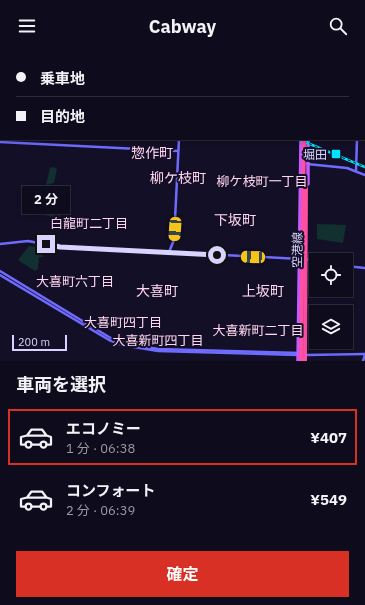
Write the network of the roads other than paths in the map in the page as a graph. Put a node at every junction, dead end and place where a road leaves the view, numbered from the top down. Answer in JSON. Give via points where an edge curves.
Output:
{"nodes":[{"id":1,"x":179,"y":140,"type":"edge"},
{"id":2,"x":305,"y":140,"type":"edge"},
{"id":3,"x":305,"y":140,"type":"edge"},
{"id":4,"x":305,"y":140,"type":"edge"},
{"id":5,"x":305,"y":140,"type":"edge"},
{"id":6,"x":357,"y":140,"type":"edge"},
{"id":7,"x":0,"y":142,"type":"edge"},
{"id":8,"x":178,"y":150,"type":"junction"},
{"id":9,"x":300,"y":162,"type":"junction"},
{"id":10,"x":308,"y":164,"type":"junction"},
{"id":11,"x":356,"y":171,"type":"junction"},
{"id":12,"x":365,"y":175,"type":"edge"},
{"id":13,"x":300,"y":203,"type":"junction"},
{"id":14,"x":0,"y":244,"type":"edge"},
{"id":15,"x":169,"y":252,"type":"junction"},
{"id":16,"x":299,"y":259,"type":"junction"},
{"id":17,"x":307,"y":259,"type":"junction"},
{"id":18,"x":353,"y":267,"type":"edge"},
{"id":19,"x":365,"y":268,"type":"edge"},
{"id":20,"x":0,"y":272,"type":"edge"},
{"id":21,"x":0,"y":275,"type":"edge"},
{"id":22,"x":301,"y":320,"type":"junction"},
{"id":23,"x":298,"y":354,"type":"junction"},
{"id":24,"x":306,"y":354,"type":"junction"},
{"id":25,"x":365,"y":354,"type":"edge"},
{"id":26,"x":299,"y":361,"type":"edge"},
{"id":27,"x":305,"y":361,"type":"edge"},
{"id":28,"x":363,"y":361,"type":"edge"}],
"edges":[{"from":1,"to":8,"type":"street"},
{"from":2,"to":9,"type":"main road","name":"空港線"},
{"from":3,"to":10,"type":"main road","name":"空港線"},
{"from":4,"to":22,"type":"highway","bridge":true},
{"from":5,"to":27,"type":"highway","bridge":true},
{"from":6,"to":11,"type":"street"},
{"from":7,"to":8,"type":"street"},
{"from":8,"to":15,"type":"street","via":[[174,240]]},
{"from":9,"to":10,"type":"street"},
{"from":9,"to":13,"type":"main road","name":"空港線"},
{"from":10,"to":11,"type":"street"},
{"from":10,"to":17,"type":"main road","name":"空港線"},
{"from":11,"to":12,"type":"street"},
{"from":13,"to":16,"type":"main road","name":"空港線"},
{"from":13,"to":22,"type":"highway","bridge":true,"via":[[304,208]]},
{"from":14,"to":15,"type":"street","via":[[28,241],[60,247]]},
{"from":15,"to":16,"type":"street"},
{"from":16,"to":17,"type":"street"},
{"from":16,"to":23,"type":"main road","name":"空港線"},
{"from":17,"to":24,"type":"main road","name":"空港線"},
{"from":18,"to":19,"type":"street"},
{"from":20,"to":23,"type":"street","via":[[119,342],[158,349]]},
{"from":21,"to":23,"type":"street","via":[[109,340],[122,345],[158,351]]},
{"from":22,"to":26,"type":"highway","bridge":true},
{"from":23,"to":24,"type":"street"},
{"from":23,"to":26,"type":"main road","name":"空港線"},
{"from":24,"to":25,"type":"street"},
{"from":24,"to":27,"type":"main road","name":"空港線"},
{"from":25,"to":28,"type":"street"}]}
